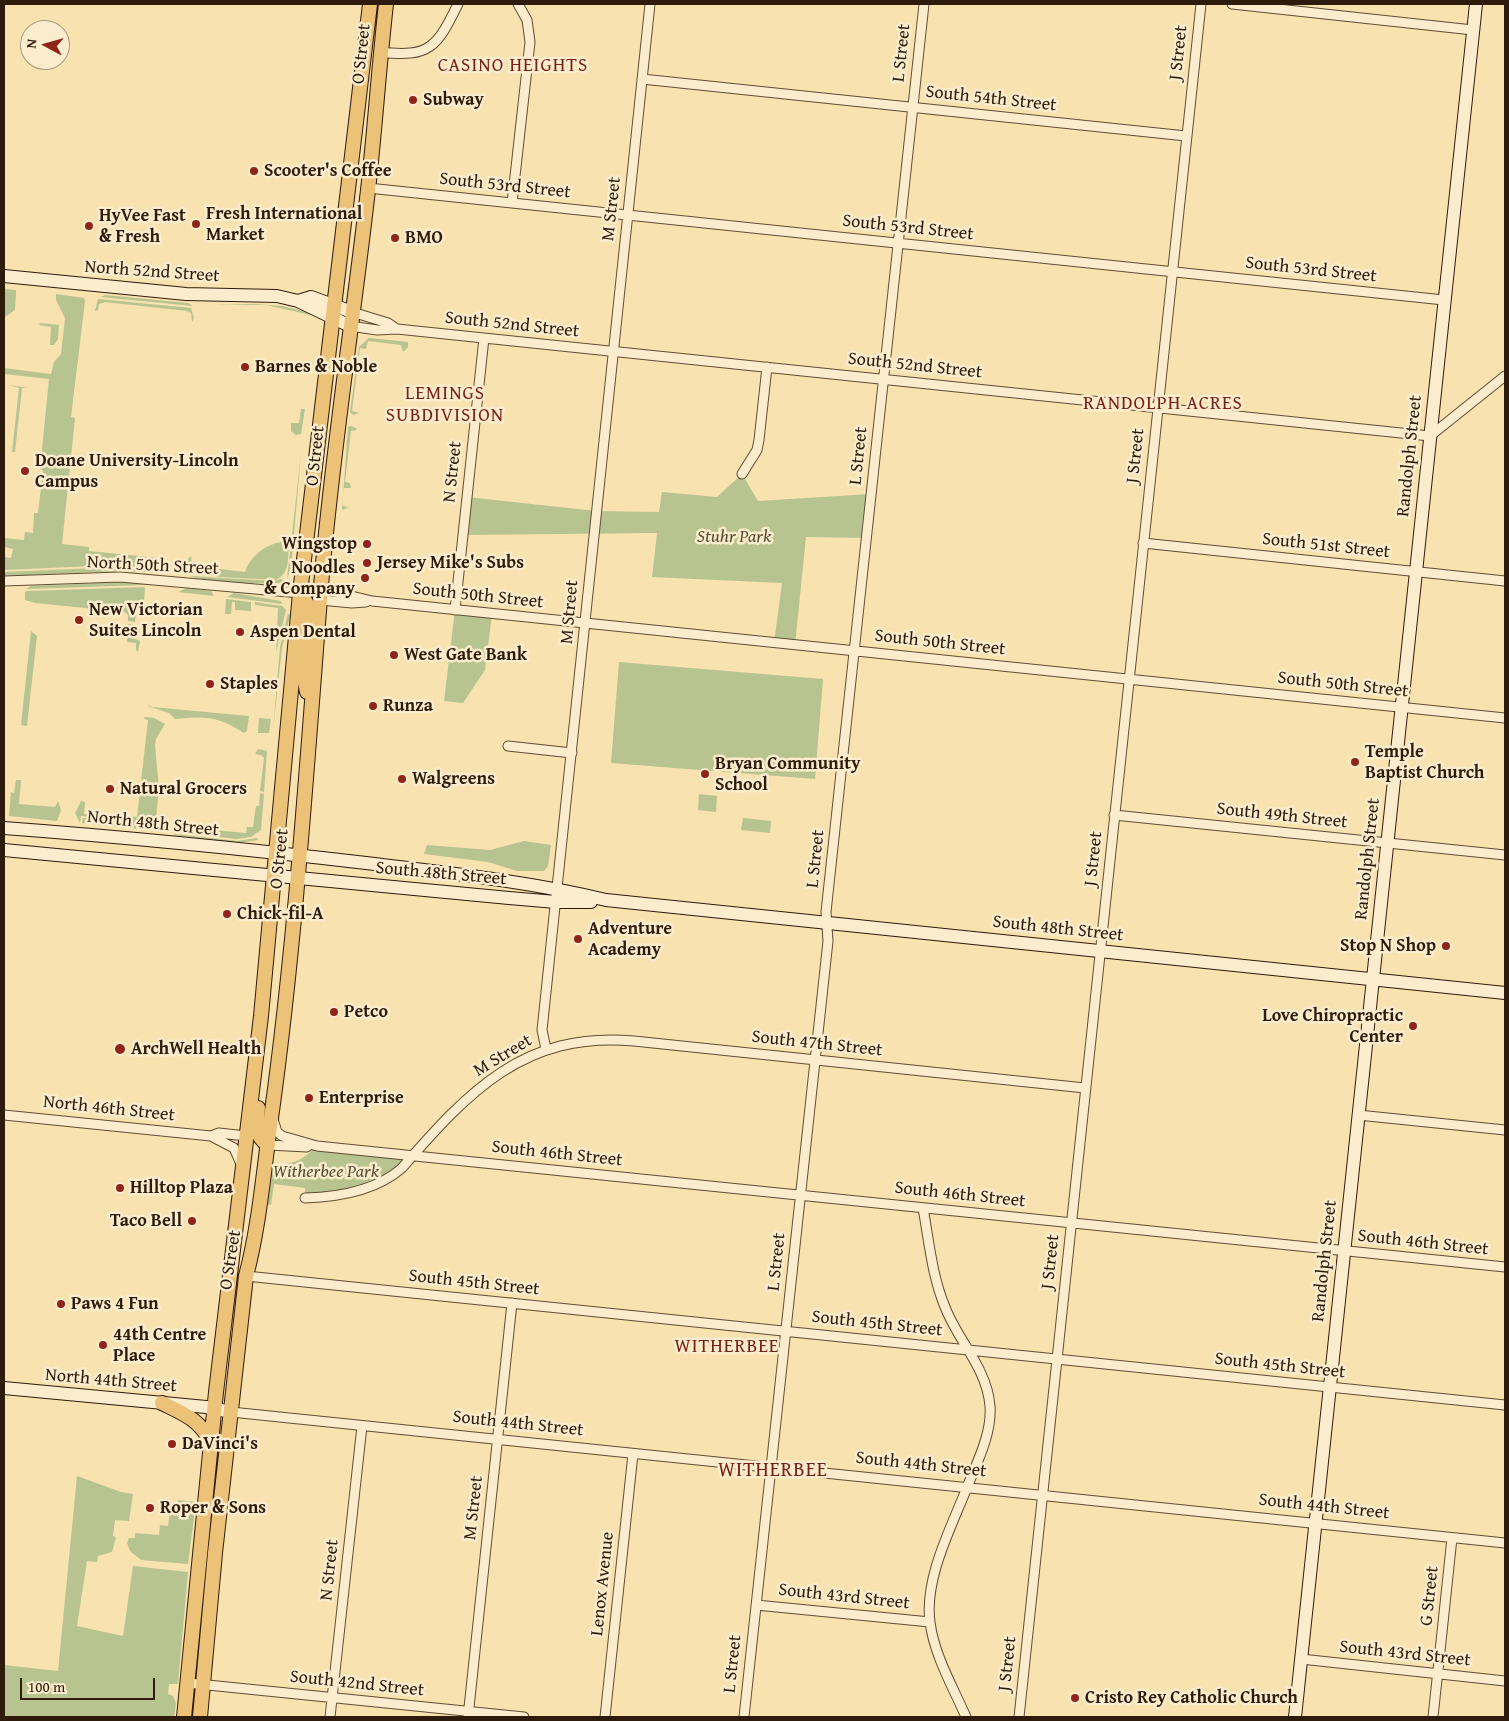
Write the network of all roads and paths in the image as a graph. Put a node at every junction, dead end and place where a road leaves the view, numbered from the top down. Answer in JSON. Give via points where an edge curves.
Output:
{"nodes":[{"id":1,"x":370,"y":4,"type":"edge"},
{"id":2,"x":386,"y":4,"type":"edge"},
{"id":3,"x":458,"y":4,"type":"edge"},
{"id":4,"x":518,"y":4,"type":"edge"},
{"id":5,"x":650,"y":4,"type":"edge"},
{"id":6,"x":924,"y":4,"type":"edge"},
{"id":7,"x":1200,"y":4,"type":"edge"},
{"id":8,"x":1232,"y":4,"type":"edge"},
{"id":9,"x":1476,"y":4,"type":"edge"},
{"id":10,"x":1473,"y":30,"type":"junction"},
{"id":11,"x":380,"y":52,"type":"junction"},
{"id":12,"x":642,"y":79,"type":"junction"},
{"id":13,"x":913,"y":107,"type":"junction"},
{"id":14,"x":1186,"y":136,"type":"junction"},
{"id":15,"x":368,"y":188,"type":"junction"},
{"id":16,"x":512,"y":203,"type":"junction"},
{"id":17,"x":628,"y":215,"type":"junction"},
{"id":18,"x":898,"y":243,"type":"junction"},
{"id":19,"x":1172,"y":272,"type":"junction"},
{"id":20,"x":4,"y":276,"type":"edge"},
{"id":21,"x":1444,"y":300,"type":"junction"},
{"id":22,"x":332,"y":311,"type":"junction"},
{"id":23,"x":351,"y":319,"type":"junction"},
{"id":24,"x":396,"y":329,"type":"junction"},
{"id":25,"x":484,"y":338,"type":"junction"},
{"id":26,"x":613,"y":351,"type":"junction"},
{"id":27,"x":767,"y":367,"type":"junction"},
{"id":28,"x":1505,"y":376,"type":"edge"},
{"id":29,"x":884,"y":379,"type":"junction"},
{"id":30,"x":1158,"y":408,"type":"junction"},
{"id":31,"x":1430,"y":436,"type":"junction"},
{"id":32,"x":742,"y":474,"type":"dead end"},
{"id":33,"x":312,"y":483,"type":"junction"},
{"id":34,"x":1143,"y":544,"type":"junction"},
{"id":35,"x":1416,"y":572,"type":"junction"},
{"id":36,"x":4,"y":581,"type":"edge"},
{"id":37,"x":1505,"y":581,"type":"edge"},
{"id":38,"x":321,"y":584,"type":"junction"},
{"id":39,"x":300,"y":593,"type":"junction"},
{"id":40,"x":320,"y":600,"type":"junction"},
{"id":41,"x":372,"y":601,"type":"junction"},
{"id":42,"x":455,"y":610,"type":"junction"},
{"id":43,"x":585,"y":623,"type":"junction"},
{"id":44,"x":854,"y":651,"type":"junction"},
{"id":45,"x":1129,"y":679,"type":"junction"},
{"id":46,"x":1401,"y":708,"type":"junction"},
{"id":47,"x":312,"y":712,"type":"junction"},
{"id":48,"x":1505,"y":718,"type":"edge"},
{"id":49,"x":508,"y":746,"type":"dead end"},
{"id":50,"x":572,"y":753,"type":"junction"},
{"id":51,"x":1114,"y":815,"type":"junction"},
{"id":52,"x":4,"y":828,"type":"edge"},
{"id":53,"x":1387,"y":843,"type":"junction"},
{"id":54,"x":4,"y":850,"type":"edge"},
{"id":55,"x":274,"y":853,"type":"junction"},
{"id":56,"x":1505,"y":855,"type":"edge"},
{"id":57,"x":299,"y":856,"type":"junction"},
{"id":58,"x":272,"y":877,"type":"junction"},
{"id":59,"x":297,"y":879,"type":"junction"},
{"id":60,"x":556,"y":896,"type":"junction"},
{"id":61,"x":827,"y":923,"type":"junction"},
{"id":62,"x":1100,"y":951,"type":"junction"},
{"id":63,"x":1372,"y":979,"type":"junction"},
{"id":64,"x":1505,"y":993,"type":"edge"},
{"id":65,"x":546,"y":1049,"type":"junction"},
{"id":66,"x":257,"y":1053,"type":"junction"},
{"id":67,"x":815,"y":1060,"type":"junction"},
{"id":68,"x":1085,"y":1088,"type":"junction"},
{"id":69,"x":272,"y":1114,"type":"junction"},
{"id":70,"x":4,"y":1115,"type":"edge"},
{"id":71,"x":1358,"y":1115,"type":"junction"},
{"id":72,"x":1505,"y":1130,"type":"edge"},
{"id":73,"x":211,"y":1136,"type":"junction"},
{"id":74,"x":246,"y":1136,"type":"junction"},
{"id":75,"x":268,"y":1145,"type":"junction"},
{"id":76,"x":317,"y":1146,"type":"junction"},
{"id":77,"x":412,"y":1156,"type":"junction"},
{"id":78,"x":242,"y":1165,"type":"junction"},
{"id":79,"x":801,"y":1195,"type":"junction"},
{"id":80,"x":305,"y":1198,"type":"dead end"},
{"id":81,"x":923,"y":1208,"type":"junction"},
{"id":82,"x":1071,"y":1223,"type":"junction"},
{"id":83,"x":1344,"y":1251,"type":"junction"},
{"id":84,"x":1505,"y":1267,"type":"edge"},
{"id":85,"x":246,"y":1276,"type":"junction"},
{"id":86,"x":512,"y":1303,"type":"junction"},
{"id":87,"x":785,"y":1331,"type":"junction"},
{"id":88,"x":967,"y":1350,"type":"junction"},
{"id":89,"x":1057,"y":1359,"type":"junction"},
{"id":90,"x":1330,"y":1387,"type":"junction"},
{"id":91,"x":4,"y":1388,"type":"edge"},
{"id":92,"x":162,"y":1403,"type":"junction"},
{"id":93,"x":1505,"y":1405,"type":"edge"},
{"id":94,"x":214,"y":1408,"type":"junction"},
{"id":95,"x":231,"y":1412,"type":"junction"},
{"id":96,"x":362,"y":1426,"type":"junction"},
{"id":97,"x":497,"y":1440,"type":"junction"},
{"id":98,"x":211,"y":1442,"type":"junction"},
{"id":99,"x":633,"y":1454,"type":"junction"},
{"id":100,"x":771,"y":1468,"type":"junction"},
{"id":101,"x":967,"y":1488,"type":"junction"},
{"id":102,"x":1042,"y":1495,"type":"junction"},
{"id":103,"x":1316,"y":1523,"type":"junction"},
{"id":104,"x":1452,"y":1538,"type":"junction"},
{"id":105,"x":1505,"y":1543,"type":"edge"},
{"id":106,"x":756,"y":1605,"type":"junction"},
{"id":107,"x":930,"y":1622,"type":"junction"},
{"id":108,"x":1301,"y":1659,"type":"junction"},
{"id":109,"x":1438,"y":1674,"type":"junction"},
{"id":110,"x":1505,"y":1681,"type":"edge"},
{"id":111,"x":188,"y":1683,"type":"junction"},
{"id":112,"x":204,"y":1684,"type":"junction"},
{"id":113,"x":332,"y":1698,"type":"junction"},
{"id":114,"x":468,"y":1714,"type":"edge"},
{"id":115,"x":184,"y":1717,"type":"edge"},
{"id":116,"x":200,"y":1717,"type":"edge"},
{"id":117,"x":330,"y":1717,"type":"edge"},
{"id":118,"x":524,"y":1717,"type":"edge"},
{"id":119,"x":605,"y":1717,"type":"edge"},
{"id":120,"x":744,"y":1717,"type":"edge"},
{"id":121,"x":966,"y":1717,"type":"edge"},
{"id":122,"x":1019,"y":1717,"type":"edge"},
{"id":123,"x":1295,"y":1717,"type":"edge"},
{"id":124,"x":1433,"y":1717,"type":"edge"}],
"edges":[{"from":1,"to":22,"type":"main road","name":"O Street"},
{"from":2,"to":11,"type":"main road","name":"O Street"},
{"from":3,"to":11,"type":"street","via":[[443,34],[428,48],[407,54]]},
{"from":4,"to":16,"type":"street","via":[[527,20],[530,42]]},
{"from":5,"to":12,"type":"street","name":"M Street"},
{"from":6,"to":13,"type":"street","name":"L Street"},
{"from":7,"to":14,"type":"street","name":"J Street"},
{"from":8,"to":10,"type":"street"},
{"from":9,"to":10,"type":"main road","name":"Randolph Street"},
{"from":10,"to":21,"type":"main road","name":"Randolph Street"},
{"from":11,"to":15,"type":"main road","name":"O Street"},
{"from":12,"to":13,"type":"street","name":"South 54th Street"},
{"from":12,"to":17,"type":"street","name":"M Street"},
{"from":13,"to":14,"type":"street","name":"South 54th Street"},
{"from":13,"to":18,"type":"street","name":"L Street"},
{"from":14,"to":19,"type":"street","name":"J Street"},
{"from":15,"to":16,"type":"street","name":"South 53rd Street"},
{"from":15,"to":23,"type":"main road","name":"O Street"},
{"from":16,"to":17,"type":"street","name":"South 53rd Street"},
{"from":17,"to":18,"type":"street","name":"South 53rd Street"},
{"from":17,"to":26,"type":"street","name":"M Street"},
{"from":18,"to":19,"type":"street","name":"South 53rd Street"},
{"from":18,"to":29,"type":"street","name":"L Street"},
{"from":19,"to":21,"type":"street","name":"South 53rd Street"},
{"from":19,"to":30,"type":"street","name":"J Street"},
{"from":20,"to":22,"type":"main road","name":"North 52nd Street","via":[[186,294],[267,295],[298,301],[311,297]]},
{"from":21,"to":31,"type":"main road","name":"Randolph Street"},
{"from":22,"to":23,"type":"main road","name":"North 52nd Street"},
{"from":22,"to":33,"type":"main road","name":"O Street"},
{"from":23,"to":24,"type":"street","name":"South 52nd Street","via":[[388,323]]},
{"from":23,"to":24,"type":"street","name":"South 52nd Street","via":[[377,330]]},
{"from":23,"to":38,"type":"main road","name":"O Street"},
{"from":24,"to":25,"type":"street","name":"South 52nd Street"},
{"from":25,"to":26,"type":"street","name":"South 52nd Street"},
{"from":25,"to":42,"type":"street","name":"N Street"},
{"from":26,"to":27,"type":"street","name":"South 52nd Street"},
{"from":26,"to":43,"type":"street","name":"M Street"},
{"from":27,"to":29,"type":"street","name":"South 52nd Street"},
{"from":27,"to":32,"type":"street","via":[[757,450]]},
{"from":28,"to":31,"type":"street"},
{"from":29,"to":30,"type":"street","name":"South 52nd Street"},
{"from":29,"to":44,"type":"street","name":"L Street"},
{"from":30,"to":31,"type":"street","name":"South 52nd Street"},
{"from":30,"to":34,"type":"street","name":"J Street"},
{"from":31,"to":35,"type":"main road","name":"Randolph Street"},
{"from":33,"to":39,"type":"main road","name":"O Street"},
{"from":33,"to":40,"type":"main road","via":[[315,518],[310,580],[313,592]]},
{"from":34,"to":35,"type":"street","name":"South 51st Street"},
{"from":34,"to":45,"type":"street","name":"J Street"},
{"from":35,"to":37,"type":"street","name":"South 51st Street"},
{"from":35,"to":46,"type":"main road","name":"Randolph Street"},
{"from":36,"to":39,"type":"street","name":"North 50th Street","via":[[120,577]]},
{"from":38,"to":40,"type":"main road","name":"O Street"},
{"from":38,"to":41,"type":"street","name":"South 50th Street","via":[[331,591]]},
{"from":39,"to":47,"type":"main road","via":[[308,610],[306,687]]},
{"from":39,"to":55,"type":"main road","name":"O Street"},
{"from":40,"to":41,"type":"street","name":"South 50th Street"},
{"from":40,"to":47,"type":"main road","name":"O Street"},
{"from":41,"to":42,"type":"street","name":"South 50th Street"},
{"from":42,"to":43,"type":"street","name":"South 50th Street"},
{"from":43,"to":44,"type":"street","name":"South 50th Street"},
{"from":43,"to":50,"type":"street","name":"M Street"},
{"from":44,"to":45,"type":"street","name":"South 50th Street"},
{"from":44,"to":61,"type":"street","name":"L Street"},
{"from":45,"to":46,"type":"street","name":"South 50th Street"},
{"from":45,"to":51,"type":"street","name":"J Street"},
{"from":46,"to":48,"type":"street","name":"South 50th Street"},
{"from":46,"to":53,"type":"main road","name":"Randolph Street"},
{"from":47,"to":57,"type":"main road","name":"O Street"},
{"from":49,"to":50,"type":"street"},
{"from":50,"to":60,"type":"street","name":"M Street"},
{"from":51,"to":53,"type":"street","name":"South 49th Street"},
{"from":51,"to":62,"type":"street","name":"J Street"},
{"from":52,"to":55,"type":"main road","name":"North 48th Street"},
{"from":53,"to":56,"type":"street","name":"South 49th Street"},
{"from":53,"to":63,"type":"main road","name":"Randolph Street"},
{"from":54,"to":58,"type":"main road"},
{"from":55,"to":57,"type":"main road","name":"North 48th Street"},
{"from":55,"to":58,"type":"main road","name":"O Street"},
{"from":57,"to":59,"type":"main road","name":"O Street"},
{"from":57,"to":60,"type":"main road","name":"South 48th Street","via":[[471,876]]},
{"from":58,"to":59,"type":"main road","name":"South 48th Street"},
{"from":58,"to":66,"type":"main road","name":"O Street"},
{"from":59,"to":60,"type":"main road","name":"South 48th Street"},
{"from":59,"to":69,"type":"main road","name":"O Street"},
{"from":60,"to":61,"type":"main road","name":"South 48th Street"},
{"from":60,"to":65,"type":"street","name":"M Street","via":[[542,1030]]},
{"from":61,"to":62,"type":"main road","name":"South 48th Street"},
{"from":61,"to":67,"type":"street","name":"L Street","via":[[828,941]]},
{"from":62,"to":63,"type":"main road","name":"South 48th Street"},
{"from":62,"to":68,"type":"street","name":"J Street"},
{"from":63,"to":64,"type":"main road","name":"South 48th Street"},
{"from":63,"to":71,"type":"main road","name":"Randolph Street"},
{"from":65,"to":67,"type":"street","name":"South 47th Street","via":[[617,1040]]},
{"from":65,"to":77,"type":"street","name":"M Street","via":[[481,1086]]},
{"from":66,"to":74,"type":"main road","name":"O Street"},
{"from":66,"to":75,"type":"main road","via":[[260,1089],[257,1133]]},
{"from":67,"to":68,"type":"street","name":"South 47th Street"},
{"from":67,"to":79,"type":"street","name":"L Street"},
{"from":68,"to":82,"type":"street","name":"J Street"},
{"from":69,"to":75,"type":"main road","name":"O Street"},
{"from":69,"to":76,"type":"street","name":"South 46th Street","via":[[274,1125],[282,1136]]},
{"from":70,"to":73,"type":"street","name":"North 46th Street"},
{"from":71,"to":72,"type":"street"},
{"from":71,"to":83,"type":"main road","name":"Randolph Street"},
{"from":73,"to":74,"type":"street","name":"North 46th Street","via":[[219,1133]]},
{"from":73,"to":78,"type":"street","name":"North 46th Street","via":[[234,1148]]},
{"from":74,"to":78,"type":"main road","name":"O Street"},
{"from":74,"to":85,"type":"main road","via":[[250,1142],[251,1157],[241,1256]]},
{"from":75,"to":76,"type":"street","name":"South 46th Street","via":[[291,1148]]},
{"from":75,"to":85,"type":"main road","name":"O Street"},
{"from":76,"to":77,"type":"street","name":"South 46th Street"},
{"from":77,"to":79,"type":"street","name":"South 46th Street"},
{"from":77,"to":80,"type":"street","via":[[398,1172],[362,1190]]},
{"from":78,"to":94,"type":"main road","name":"O Street"},
{"from":79,"to":81,"type":"street","name":"South 46th Street"},
{"from":79,"to":87,"type":"street","name":"L Street"},
{"from":81,"to":82,"type":"street","name":"South 46th Street"},
{"from":81,"to":88,"type":"street","via":[[937,1285],[949,1318]]},
{"from":82,"to":83,"type":"street","name":"South 46th Street"},
{"from":82,"to":89,"type":"street","name":"J Street"},
{"from":83,"to":84,"type":"street","name":"South 46th Street"},
{"from":83,"to":90,"type":"main road","name":"Randolph Street"},
{"from":85,"to":86,"type":"street","name":"South 45th Street"},
{"from":85,"to":95,"type":"main road","name":"O Street"},
{"from":86,"to":87,"type":"street","name":"South 45th Street"},
{"from":86,"to":97,"type":"street","name":"M Street"},
{"from":87,"to":88,"type":"street","name":"South 45th Street"},
{"from":87,"to":100,"type":"street","name":"L Street"},
{"from":88,"to":89,"type":"street","name":"South 45th Street"},
{"from":88,"to":101,"type":"street","via":[[984,1380],[990,1412],[987,1435]]},
{"from":89,"to":90,"type":"street","name":"South 45th Street"},
{"from":89,"to":102,"type":"street","name":"J Street"},
{"from":90,"to":93,"type":"street","name":"South 45th Street"},
{"from":90,"to":103,"type":"main road","name":"Randolph Street"},
{"from":91,"to":92,"type":"main road","name":"North 44th Street"},
{"from":92,"to":94,"type":"main road","name":"North 44th Street"},
{"from":92,"to":98,"type":"main road","via":[[196,1421]]},
{"from":94,"to":95,"type":"main road","name":"South 44th Street"},
{"from":94,"to":98,"type":"main road","name":"O Street"},
{"from":95,"to":96,"type":"street","name":"South 44th Street"},
{"from":95,"to":112,"type":"main road","name":"O Street"},
{"from":96,"to":97,"type":"street","name":"South 44th Street"},
{"from":96,"to":113,"type":"street","name":"N Street"},
{"from":97,"to":99,"type":"street","name":"South 44th Street"},
{"from":97,"to":114,"type":"street","name":"M Street"},
{"from":98,"to":111,"type":"main road","name":"O Street"},
{"from":99,"to":100,"type":"street","name":"South 44th Street"},
{"from":99,"to":119,"type":"street","name":"Lenox Avenue"},
{"from":100,"to":101,"type":"street","name":"South 44th Street"},
{"from":100,"to":106,"type":"street","name":"L Street"},
{"from":101,"to":102,"type":"street","name":"South 44th Street"},
{"from":101,"to":107,"type":"street","via":[[933,1577]]},
{"from":102,"to":103,"type":"street","name":"South 44th Street"},
{"from":102,"to":122,"type":"street","name":"J Street"},
{"from":103,"to":104,"type":"street","name":"South 44th Street"},
{"from":103,"to":108,"type":"main road","name":"Randolph Street"},
{"from":104,"to":105,"type":"street","name":"South 44th Street"},
{"from":104,"to":109,"type":"street","name":"G Street"},
{"from":106,"to":107,"type":"street","name":"South 43rd Street"},
{"from":106,"to":120,"type":"street","name":"L Street"},
{"from":107,"to":121,"type":"street","via":[[938,1652]]},
{"from":108,"to":109,"type":"street","name":"South 43rd Street"},
{"from":108,"to":123,"type":"main road","name":"Randolph Street"},
{"from":109,"to":110,"type":"street","name":"South 43rd Street"},
{"from":109,"to":124,"type":"street","name":"G Street"},
{"from":111,"to":112,"type":"street","name":"South 42nd Street"},
{"from":111,"to":115,"type":"main road","name":"O Street"},
{"from":112,"to":113,"type":"street","name":"South 42nd Street"},
{"from":112,"to":116,"type":"main road","name":"O Street"},
{"from":113,"to":114,"type":"street","name":"South 42nd Street"},
{"from":113,"to":117,"type":"street","name":"N Street"},
{"from":114,"to":118,"type":"street","name":"South 42nd Street"}]}
